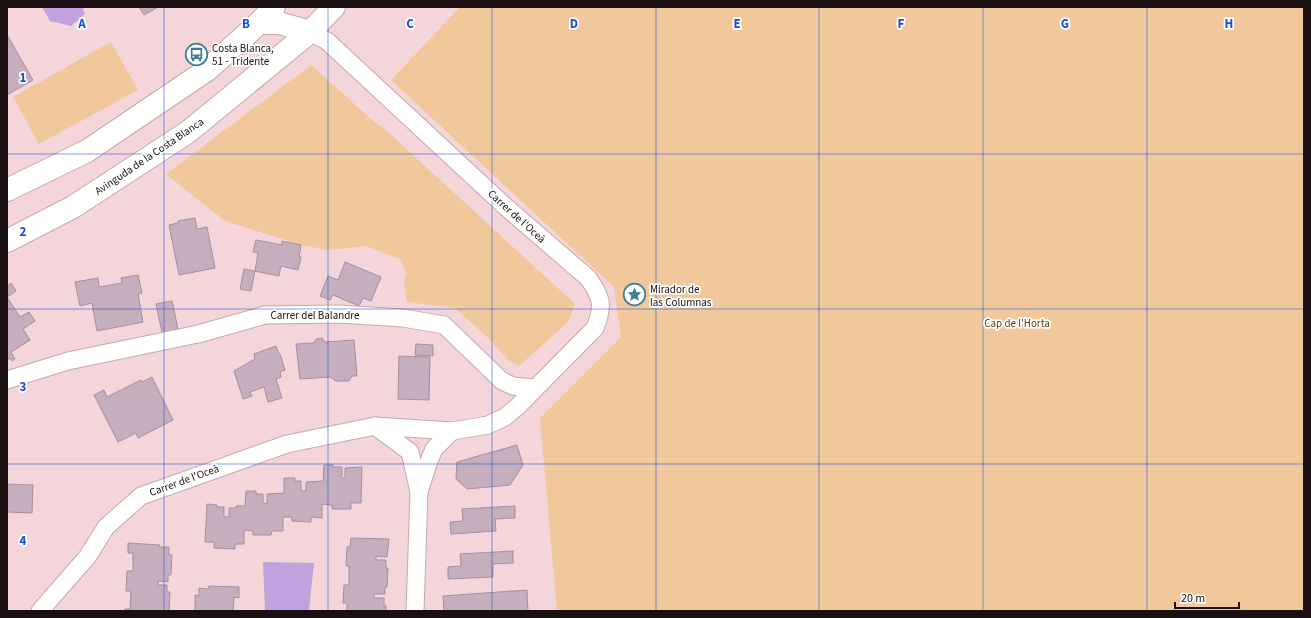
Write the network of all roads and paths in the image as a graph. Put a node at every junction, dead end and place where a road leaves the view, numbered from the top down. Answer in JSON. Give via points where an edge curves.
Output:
{"nodes":[{"id":1,"x":274,"y":7,"type":"edge"},
{"id":2,"x":334,"y":7,"type":"edge"},
{"id":3,"x":259,"y":23,"type":"junction"},
{"id":4,"x":310,"y":32,"type":"junction"},
{"id":5,"x":7,"y":190,"type":"edge"},
{"id":6,"x":7,"y":241,"type":"edge"},
{"id":7,"x":7,"y":380,"type":"edge"},
{"id":8,"x":535,"y":388,"type":"junction"},
{"id":9,"x":375,"y":426,"type":"junction"},
{"id":10,"x":452,"y":431,"type":"junction"},
{"id":11,"x":419,"y":492,"type":"junction"},
{"id":12,"x":40,"y":611,"type":"edge"},
{"id":13,"x":415,"y":611,"type":"edge"}],
"edges":[{"from":1,"to":3,"type":"street"},
{"from":2,"to":4,"type":"street","name":"Avinguda de la Costa Blanca"},
{"from":3,"to":4,"type":"street","name":"Carrer de l'Oceà","via":[[279,23]]},
{"from":3,"to":5,"type":"street","via":[[207,70],[87,151]]},
{"from":4,"to":6,"type":"street","name":"Avinguda de la Costa Blanca","via":[[188,132],[72,207]]},
{"from":4,"to":8,"type":"street","name":"Carrer de l'Oceà","via":[[327,41],[507,208],[588,278],[597,290],[600,312],[596,328]]},
{"from":7,"to":8,"type":"street","name":"Carrer del Balandre","via":[[68,361],[198,334],[265,315],[339,314],[403,318],[444,325],[502,381],[513,386]]},
{"from":8,"to":10,"type":"street","name":"Carrer de l'Oceà","via":[[505,417],[488,425]]},
{"from":9,"to":10,"type":"street","name":"Carrer de l'Oceà"},
{"from":9,"to":11,"type":"street","via":[[410,452]]},
{"from":9,"to":12,"type":"street","name":"Carrer de l'Oceà","via":[[287,444],[141,496],[106,527],[88,556]]},
{"from":10,"to":11,"type":"street","via":[[434,449]]},
{"from":11,"to":13,"type":"street"}]}
